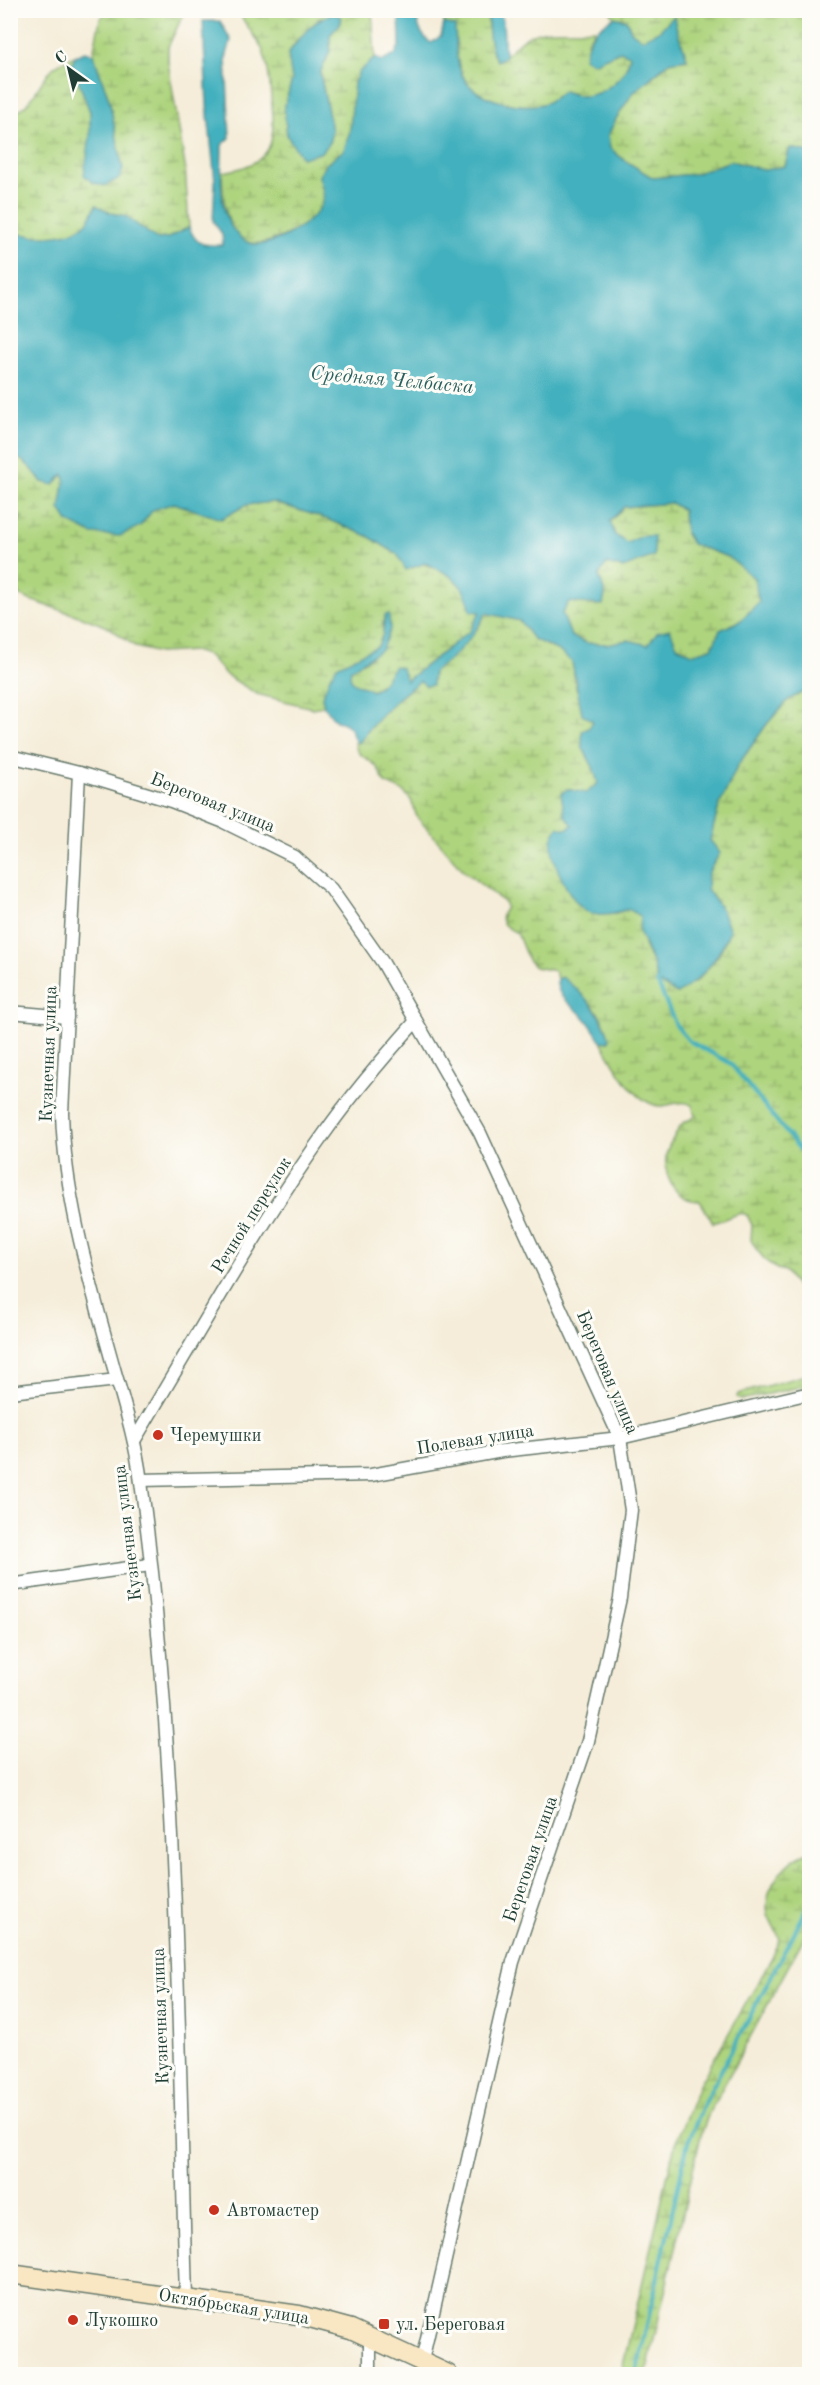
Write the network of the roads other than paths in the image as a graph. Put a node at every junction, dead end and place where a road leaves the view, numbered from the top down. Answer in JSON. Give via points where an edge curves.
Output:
{"nodes":[{"id":1,"x":10,"y":756,"type":"edge"},
{"id":2,"x":79,"y":773,"type":"junction"},
{"id":3,"x":10,"y":1012,"type":"edge"},
{"id":4,"x":67,"y":1017,"type":"junction"},
{"id":5,"x":416,"y":1021,"type":"junction"},
{"id":6,"x":117,"y":1380,"type":"junction"},
{"id":7,"x":10,"y":1392,"type":"edge"},
{"id":8,"x":810,"y":1393,"type":"edge"},
{"id":9,"x":620,"y":1438,"type":"junction"},
{"id":10,"x":134,"y":1441,"type":"junction"},
{"id":11,"x":141,"y":1480,"type":"junction"},
{"id":12,"x":150,"y":1565,"type":"junction"},
{"id":13,"x":10,"y":1585,"type":"edge"},
{"id":14,"x":10,"y":2274,"type":"edge"},
{"id":15,"x":186,"y":2298,"type":"junction"},
{"id":16,"x":370,"y":2337,"type":"junction"},
{"id":17,"x":422,"y":2361,"type":"junction"},
{"id":18,"x":369,"y":2374,"type":"edge"},
{"id":19,"x":448,"y":2374,"type":"edge"}],
"edges":[{"from":1,"to":2,"type":"street","name":"Береговая улица"},
{"from":2,"to":4,"type":"street","name":"Кузнечная улица"},
{"from":2,"to":5,"type":"street","name":"Береговая улица","via":[[171,801],[296,857],[341,902],[383,963]]},
{"from":3,"to":4,"type":"street"},
{"from":4,"to":6,"type":"street","name":"Кузнечная улица","via":[[63,1113],[67,1171],[81,1249]]},
{"from":5,"to":9,"type":"street","name":"Береговая улица","via":[[496,1165]]},
{"from":5,"to":10,"type":"street","name":"Речной переулок","via":[[368,1075],[324,1134],[261,1230]]},
{"from":6,"to":7,"type":"street"},
{"from":6,"to":10,"type":"street","name":"Кузнечная улица"},
{"from":8,"to":9,"type":"street","name":"Полевая улица"},
{"from":9,"to":11,"type":"street","name":"Полевая улица","via":[[502,1451],[371,1475]]},
{"from":9,"to":17,"type":"street","name":"Береговая улица","via":[[631,1510],[620,1598],[607,1660],[588,1741],[513,1962]]},
{"from":10,"to":11,"type":"street","name":"Кузнечная улица"},
{"from":11,"to":12,"type":"street","name":"Кузнечная улица"},
{"from":12,"to":13,"type":"street"},
{"from":12,"to":15,"type":"street","name":"Кузнечная улица","via":[[166,1738],[173,1877]]},
{"from":14,"to":15,"type":"street","name":"Октябрьская улица"},
{"from":15,"to":16,"type":"street","name":"Октябрьская улица","via":[[299,2315]]},
{"from":16,"to":17,"type":"street","name":"Октябрьская улица"},
{"from":16,"to":18,"type":"street"},
{"from":17,"to":19,"type":"street","name":"Октябрьская улица"}]}
